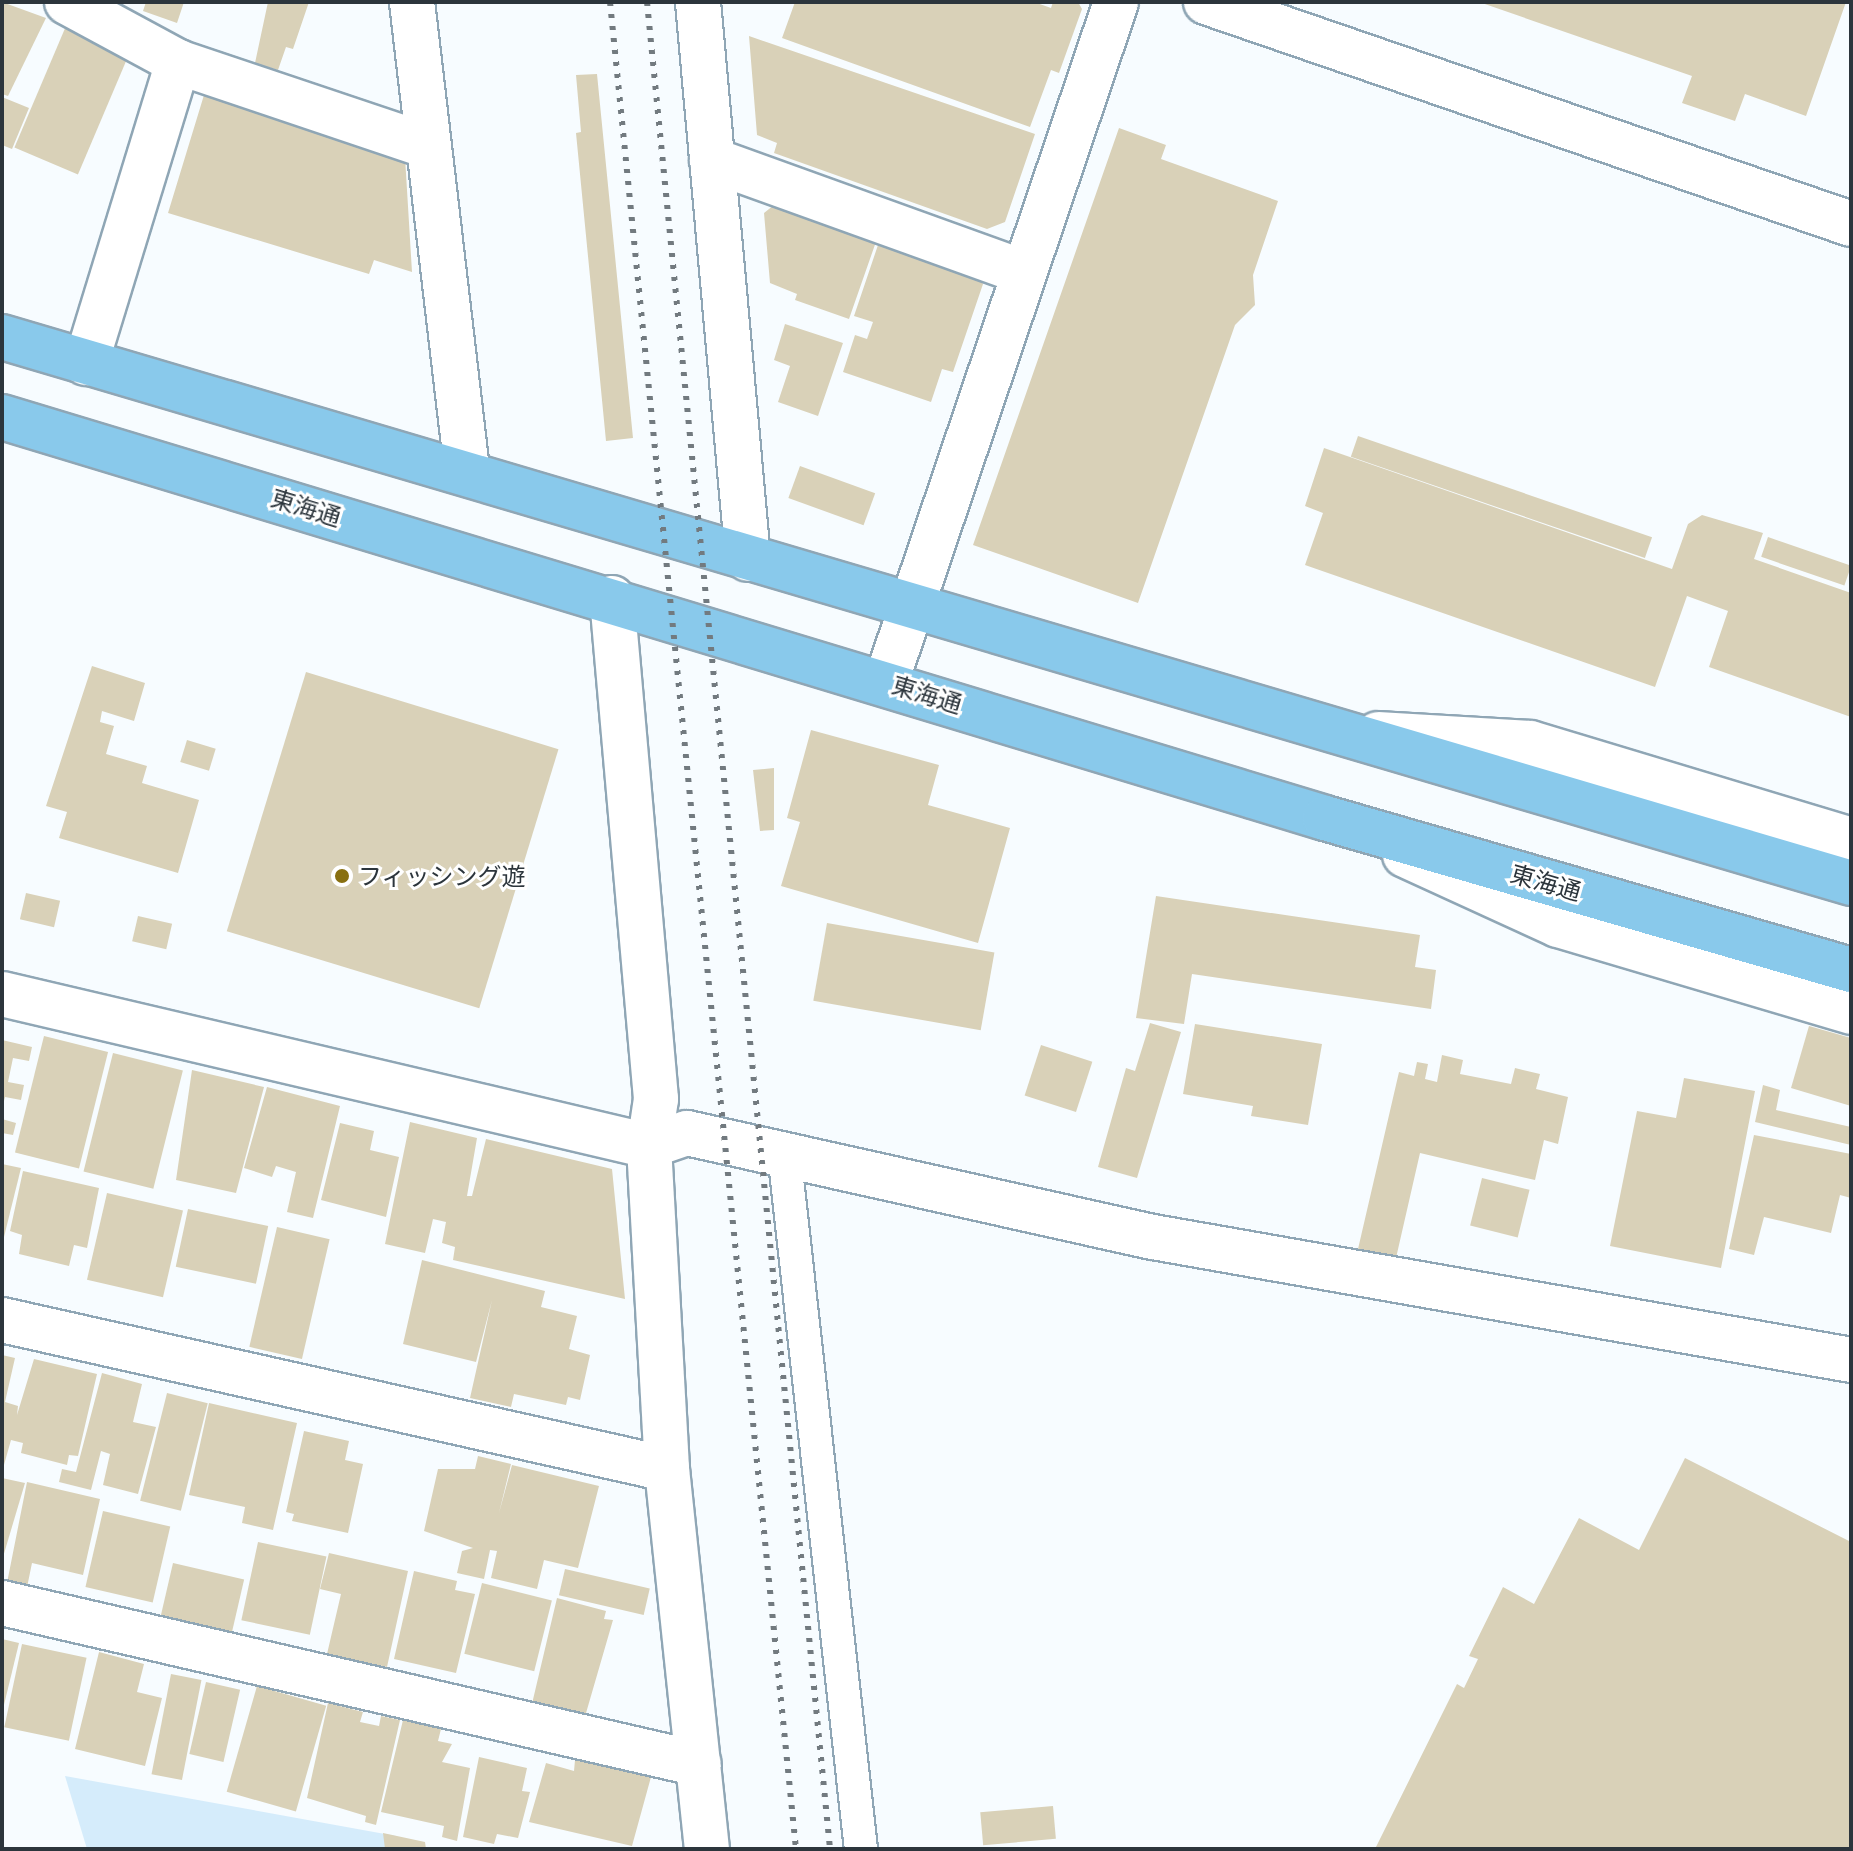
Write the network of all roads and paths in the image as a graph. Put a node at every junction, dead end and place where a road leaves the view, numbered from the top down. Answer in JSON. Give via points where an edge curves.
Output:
{"nodes":[{"id":1,"x":67,"y":2,"type":"edge"},
{"id":2,"x":412,"y":2,"type":"edge"},
{"id":3,"x":698,"y":2,"type":"edge"},
{"id":4,"x":1116,"y":2,"type":"edge"},
{"id":5,"x":1206,"y":2,"type":"edge"},
{"id":6,"x":178,"y":62,"type":"junction"},
{"id":7,"x":427,"y":146,"type":"junction"},
{"id":8,"x":712,"y":160,"type":"junction"},
{"id":9,"x":1851,"y":224,"type":"edge"},
{"id":10,"x":1023,"y":272,"type":"junction"},
{"id":11,"x":2,"y":337,"type":"edge"},
{"id":12,"x":86,"y":363,"type":"junction"},
{"id":13,"x":2,"y":417,"type":"edge"},
{"id":14,"x":467,"y":471,"type":"junction"},
{"id":15,"x":748,"y":559,"type":"junction"},
{"id":16,"x":612,"y":598,"type":"junction"},
{"id":17,"x":908,"y":604,"type":"junction"},
{"id":18,"x":886,"y":682,"type":"junction"},
{"id":19,"x":1351,"y":733,"type":"junction"},
{"id":20,"x":1325,"y":818,"type":"junction"},
{"id":21,"x":1851,"y":840,"type":"edge"},
{"id":22,"x":1851,"y":883,"type":"edge"},
{"id":23,"x":1851,"y":970,"type":"edge"},
{"id":24,"x":2,"y":994,"type":"edge"},
{"id":25,"x":1851,"y":1012,"type":"edge"},
{"id":26,"x":649,"y":1146,"type":"junction"},
{"id":27,"x":784,"y":1152,"type":"junction"},
{"id":28,"x":2,"y":1320,"type":"edge"},
{"id":29,"x":1851,"y":1360,"type":"edge"},
{"id":30,"x":667,"y":1469,"type":"junction"},
{"id":31,"x":2,"y":1603,"type":"edge"},
{"id":32,"x":699,"y":1764,"type":"junction"},
{"id":33,"x":707,"y":1849,"type":"edge"},
{"id":34,"x":861,"y":1849,"type":"edge"}],
"edges":[{"from":1,"to":6,"type":"street"},
{"from":2,"to":7,"type":"street"},
{"from":3,"to":8,"type":"street"},
{"from":4,"to":10,"type":"street"},
{"from":5,"to":9,"type":"street"},
{"from":6,"to":7,"type":"street"},
{"from":6,"to":12,"type":"street"},
{"from":7,"to":14,"type":"street"},
{"from":8,"to":10,"type":"street"},
{"from":8,"to":15,"type":"street"},
{"from":10,"to":17,"type":"street"},
{"from":11,"to":12,"type":"main road"},
{"from":12,"to":14,"type":"main road"},
{"from":13,"to":16,"type":"main road","name":"東海通"},
{"from":14,"to":15,"type":"main road"},
{"from":15,"to":17,"type":"main road"},
{"from":16,"to":18,"type":"main road","name":"東海通"},
{"from":16,"to":26,"type":"street","via":[[656,1099]]},
{"from":17,"to":18,"type":"street"},
{"from":17,"to":19,"type":"main road"},
{"from":18,"to":20,"type":"main road","name":"東海通"},
{"from":19,"to":21,"type":"street","via":[[1530,743]]},
{"from":19,"to":22,"type":"main road"},
{"from":20,"to":23,"type":"main road","name":"東海通"},
{"from":20,"to":25,"type":"street","via":[[1558,925]]},
{"from":24,"to":26,"type":"street"},
{"from":26,"to":27,"type":"street","via":[[687,1133]]},
{"from":26,"to":30,"type":"street"},
{"from":27,"to":29,"type":"street","via":[[1153,1237]]},
{"from":27,"to":34,"type":"lane"},
{"from":28,"to":30,"type":"street"},
{"from":30,"to":32,"type":"street"},
{"from":31,"to":32,"type":"street"},
{"from":32,"to":33,"type":"street"}]}
